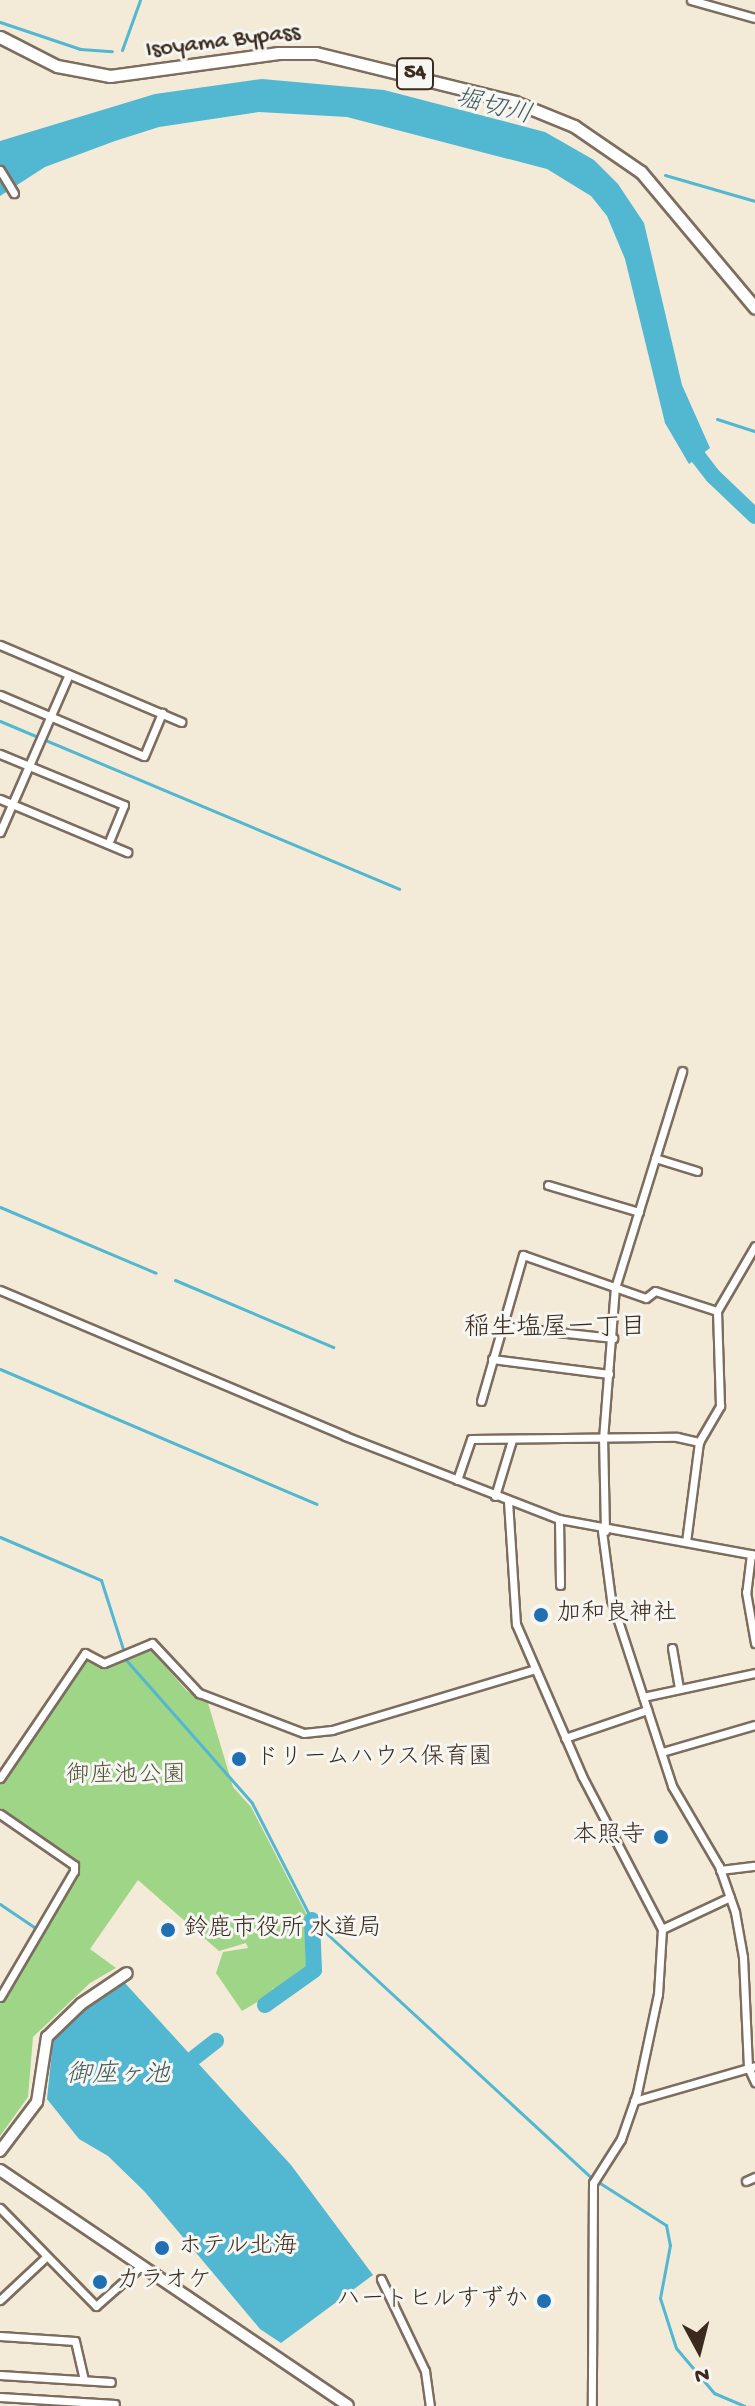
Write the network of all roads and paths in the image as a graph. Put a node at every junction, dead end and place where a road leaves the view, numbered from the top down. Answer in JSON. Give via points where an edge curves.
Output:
{"nodes":[{"id":1,"x":691,"y":0,"type":"edge"},
{"id":2,"x":755,"y":18,"type":"edge"},
{"id":3,"x":0,"y":37,"type":"edge"},
{"id":4,"x":0,"y":170,"type":"edge"},
{"id":5,"x":13,"y":191,"type":"dead end"},
{"id":6,"x":755,"y":308,"type":"edge"},
{"id":7,"x":0,"y":645,"type":"edge"},
{"id":8,"x":69,"y":674,"type":"junction"},
{"id":9,"x":0,"y":695,"type":"edge"},
{"id":10,"x":162,"y":713,"type":"junction"},
{"id":11,"x":50,"y":716,"type":"junction"},
{"id":12,"x":181,"y":722,"type":"dead end"},
{"id":13,"x":0,"y":754,"type":"edge"},
{"id":14,"x":28,"y":766,"type":"junction"},
{"id":15,"x":0,"y":799,"type":"edge"},
{"id":16,"x":12,"y":804,"type":"junction"},
{"id":17,"x":0,"y":832,"type":"edge"},
{"id":18,"x":108,"y":844,"type":"junction"},
{"id":19,"x":127,"y":852,"type":"dead end"},
{"id":20,"x":682,"y":1071,"type":"dead end"},
{"id":21,"x":655,"y":1158,"type":"junction"},
{"id":22,"x":697,"y":1171,"type":"dead end"},
{"id":23,"x":548,"y":1185,"type":"dead end"},
{"id":24,"x":639,"y":1212,"type":"junction"},
{"id":25,"x":755,"y":1246,"type":"edge"},
{"id":26,"x":615,"y":1288,"type":"junction"},
{"id":27,"x":0,"y":1290,"type":"edge"},
{"id":28,"x":717,"y":1311,"type":"junction"},
{"id":29,"x":502,"y":1326,"type":"junction"},
{"id":30,"x":613,"y":1338,"type":"junction"},
{"id":31,"x":492,"y":1359,"type":"junction"},
{"id":32,"x":609,"y":1374,"type":"junction"},
{"id":33,"x":481,"y":1401,"type":"dead end"},
{"id":34,"x":603,"y":1439,"type":"junction"},
{"id":35,"x":512,"y":1440,"type":"junction"},
{"id":36,"x":699,"y":1442,"type":"junction"},
{"id":37,"x":457,"y":1480,"type":"junction"},
{"id":38,"x":495,"y":1496,"type":"junction"},
{"id":39,"x":508,"y":1501,"type":"junction"},
{"id":40,"x":559,"y":1519,"type":"junction"},
{"id":41,"x":604,"y":1531,"type":"junction"},
{"id":42,"x":686,"y":1542,"type":"junction"},
{"id":43,"x":753,"y":1555,"type":"edge"},
{"id":44,"x":560,"y":1585,"type":"dead end"},
{"id":45,"x":755,"y":1643,"type":"edge"},
{"id":46,"x":672,"y":1648,"type":"dead end"},
{"id":47,"x":535,"y":1669,"type":"junction"},
{"id":48,"x":755,"y":1673,"type":"edge"},
{"id":49,"x":679,"y":1688,"type":"junction"},
{"id":50,"x":643,"y":1697,"type":"junction"},
{"id":51,"x":647,"y":1710,"type":"junction"},
{"id":52,"x":755,"y":1725,"type":"edge"},
{"id":53,"x":565,"y":1738,"type":"junction"},
{"id":54,"x":662,"y":1752,"type":"junction"},
{"id":55,"x":0,"y":1778,"type":"edge"},
{"id":56,"x":0,"y":1814,"type":"edge"},
{"id":57,"x":755,"y":1866,"type":"edge"},
{"id":58,"x":720,"y":1870,"type":"junction"},
{"id":59,"x":730,"y":1897,"type":"junction"},
{"id":60,"x":662,"y":1929,"type":"junction"},
{"id":61,"x":127,"y":1973,"type":"dead end"},
{"id":62,"x":0,"y":1997,"type":"edge"},
{"id":63,"x":752,"y":2066,"type":"edge"},
{"id":64,"x":755,"y":2082,"type":"edge"},
{"id":65,"x":634,"y":2101,"type":"junction"},
{"id":66,"x":0,"y":2151,"type":"edge"},
{"id":67,"x":0,"y":2170,"type":"edge"},
{"id":68,"x":755,"y":2177,"type":"edge"},
{"id":69,"x":746,"y":2181,"type":"dead end"},
{"id":70,"x":0,"y":2208,"type":"edge"},
{"id":71,"x":47,"y":2256,"type":"junction"},
{"id":72,"x":141,"y":2266,"type":"junction"},
{"id":73,"x":381,"y":2279,"type":"dead end"},
{"id":74,"x":0,"y":2300,"type":"edge"},
{"id":75,"x":0,"y":2336,"type":"edge"},
{"id":76,"x":0,"y":2375,"type":"edge"},
{"id":77,"x":84,"y":2380,"type":"junction"},
{"id":78,"x":111,"y":2382,"type":"dead end"},
{"id":79,"x":0,"y":2397,"type":"edge"},
{"id":80,"x":39,"y":2403,"type":"edge"},
{"id":81,"x":115,"y":2404,"type":"edge"},
{"id":82,"x":348,"y":2406,"type":"edge"},
{"id":83,"x":430,"y":2406,"type":"edge"},
{"id":84,"x":592,"y":2406,"type":"edge"}],
"edges":[{"from":1,"to":2,"type":"street"},
{"from":3,"to":6,"type":"main road","name":"Isoyama Bypass","number":"54","via":[[57,66],[110,76],[278,53],[340,56],[539,110],[597,139],[641,172]]},
{"from":4,"to":5,"type":"street"},
{"from":7,"to":8,"type":"street"},
{"from":8,"to":10,"type":"street"},
{"from":8,"to":11,"type":"street"},
{"from":9,"to":11,"type":"street"},
{"from":10,"to":11,"type":"street","via":[[144,756]]},
{"from":10,"to":12,"type":"street"},
{"from":11,"to":14,"type":"street"},
{"from":13,"to":14,"type":"street"},
{"from":14,"to":16,"type":"street"},
{"from":14,"to":18,"type":"street","via":[[124,805]]},
{"from":15,"to":16,"type":"street"},
{"from":16,"to":17,"type":"street"},
{"from":16,"to":18,"type":"street"},
{"from":18,"to":19,"type":"street"},
{"from":20,"to":21,"type":"street"},
{"from":21,"to":22,"type":"street"},
{"from":21,"to":24,"type":"street"},
{"from":23,"to":24,"type":"street"},
{"from":24,"to":26,"type":"street"},
{"from":25,"to":28,"type":"street"},
{"from":26,"to":28,"type":"street","via":[[646,1298],[655,1291]]},
{"from":26,"to":29,"type":"street","via":[[523,1255]]},
{"from":26,"to":30,"type":"street"},
{"from":27,"to":37,"type":"street"},
{"from":28,"to":36,"type":"street","via":[[720,1406]]},
{"from":29,"to":30,"type":"street"},
{"from":29,"to":31,"type":"street"},
{"from":30,"to":32,"type":"street"},
{"from":31,"to":32,"type":"street"},
{"from":31,"to":33,"type":"street"},
{"from":32,"to":34,"type":"street"},
{"from":34,"to":35,"type":"street"},
{"from":34,"to":36,"type":"street"},
{"from":34,"to":41,"type":"street"},
{"from":35,"to":37,"type":"street","via":[[471,1439]]},
{"from":35,"to":38,"type":"street"},
{"from":36,"to":42,"type":"street"},
{"from":37,"to":38,"type":"street"},
{"from":38,"to":39,"type":"street"},
{"from":39,"to":40,"type":"street"},
{"from":39,"to":47,"type":"street","via":[[516,1624]]},
{"from":40,"to":41,"type":"street"},
{"from":40,"to":44,"type":"street"},
{"from":41,"to":42,"type":"street"},
{"from":41,"to":50,"type":"street","via":[[611,1599]]},
{"from":42,"to":43,"type":"street"},
{"from":43,"to":45,"type":"street","via":[[746,1592]]},
{"from":46,"to":49,"type":"street"},
{"from":47,"to":53,"type":"street"},
{"from":47,"to":55,"type":"street","via":[[332,1730],[304,1733],[199,1693],[152,1643],[104,1663],[85,1653]]},
{"from":48,"to":49,"type":"street"},
{"from":49,"to":50,"type":"street"},
{"from":50,"to":51,"type":"street"},
{"from":51,"to":53,"type":"street"},
{"from":51,"to":54,"type":"street"},
{"from":52,"to":54,"type":"street"},
{"from":53,"to":60,"type":"street"},
{"from":54,"to":58,"type":"street","via":[[683,1810]]},
{"from":56,"to":62,"type":"street","via":[[74,1865],[74,1871]]},
{"from":57,"to":58,"type":"street"},
{"from":58,"to":59,"type":"street"},
{"from":59,"to":60,"type":"street"},
{"from":59,"to":63,"type":"street","via":[[743,1957]]},
{"from":60,"to":65,"type":"street","via":[[658,1994]]},
{"from":61,"to":66,"type":"street","via":[[81,2004],[47,2037],[37,2102]]},
{"from":63,"to":64,"type":"street"},
{"from":63,"to":65,"type":"street"},
{"from":65,"to":84,"type":"street","via":[[621,2139],[593,2183]]},
{"from":67,"to":72,"type":"street"},
{"from":68,"to":69,"type":"street"},
{"from":70,"to":71,"type":"street"},
{"from":71,"to":72,"type":"street","via":[[96,2306]]},
{"from":71,"to":74,"type":"street"},
{"from":72,"to":82,"type":"street"},
{"from":73,"to":83,"type":"street","via":[[425,2371]]},
{"from":75,"to":77,"type":"street","via":[[75,2341]]},
{"from":76,"to":77,"type":"street"},
{"from":77,"to":78,"type":"street"},
{"from":79,"to":80,"type":"street"},
{"from":80,"to":81,"type":"street"}]}
